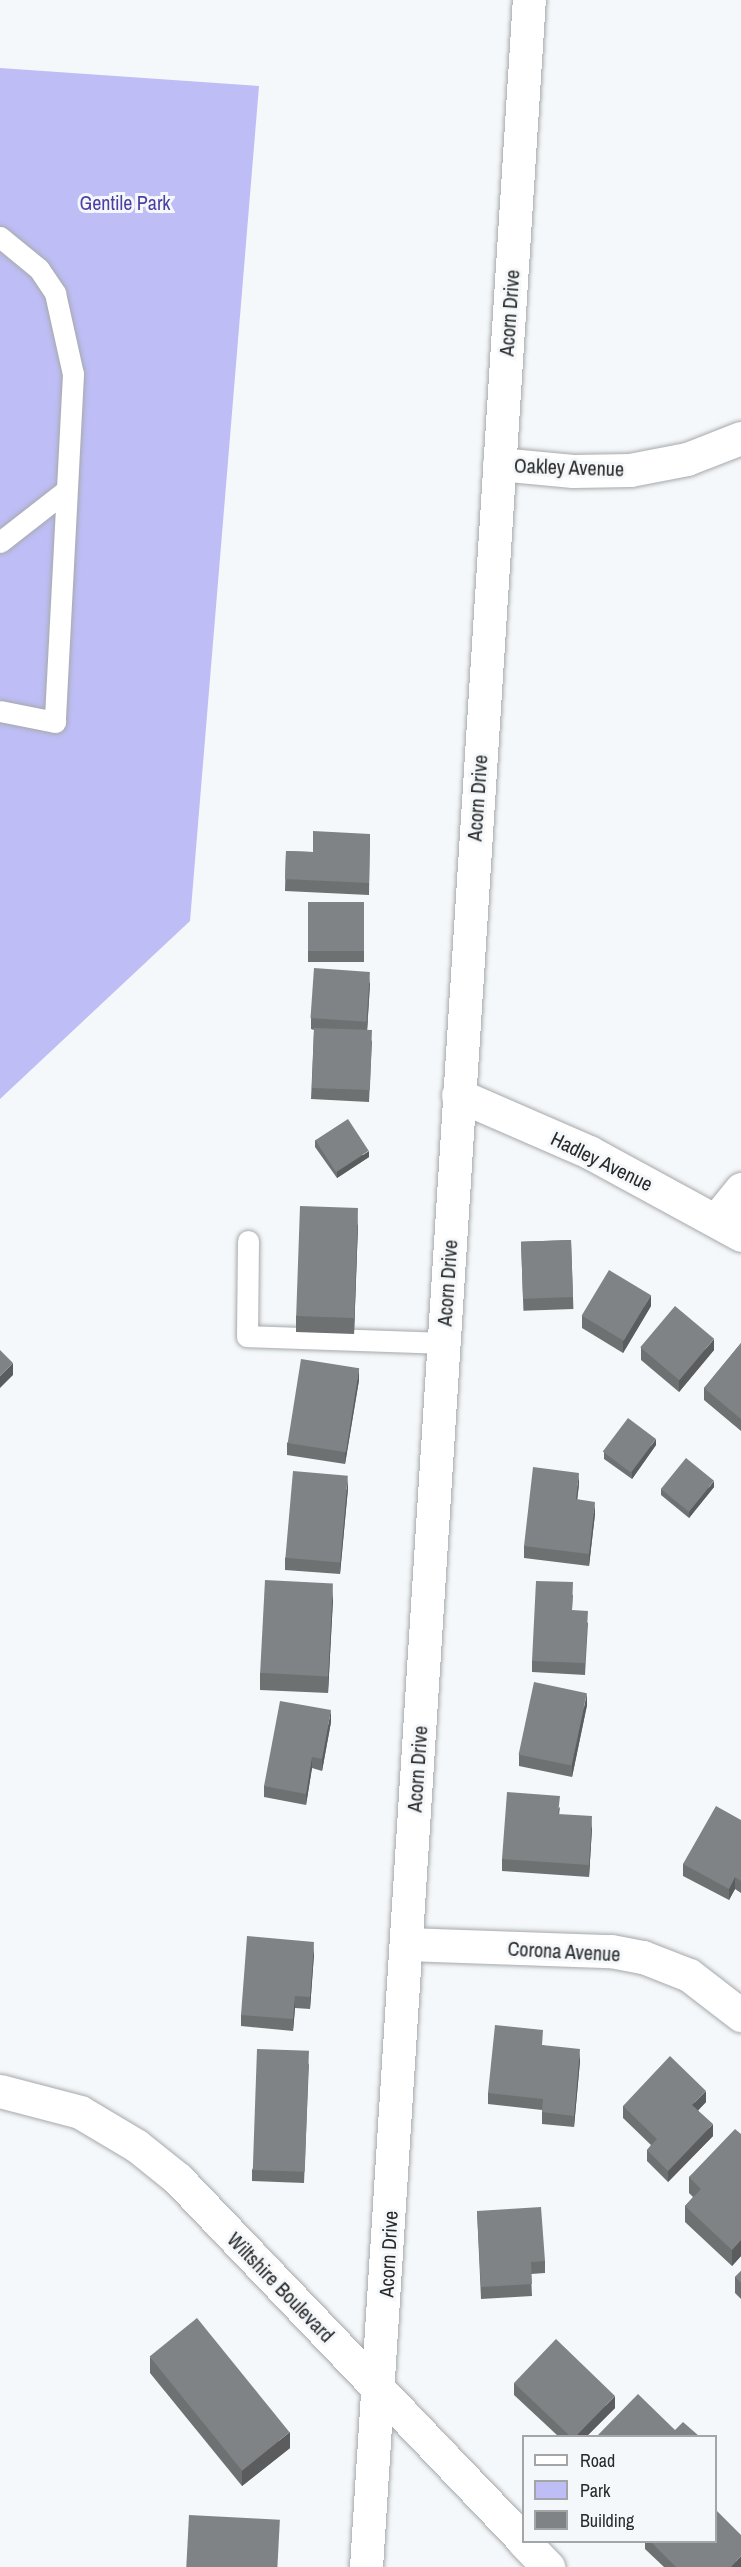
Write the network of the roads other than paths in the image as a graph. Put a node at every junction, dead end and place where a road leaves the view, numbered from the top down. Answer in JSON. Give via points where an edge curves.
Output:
{"nodes":[{"id":1,"x":529,"y":0,"type":"edge"},
{"id":2,"x":0,"y":237,"type":"edge"},
{"id":3,"x":741,"y":438,"type":"edge"},
{"id":4,"x":499,"y":464,"type":"junction"},
{"id":5,"x":64,"y":492,"type":"junction"},
{"id":6,"x":0,"y":542,"type":"edge"},
{"id":7,"x":0,"y":711,"type":"edge"},
{"id":8,"x":458,"y":1095,"type":"junction"},
{"id":9,"x":741,"y":1189,"type":"edge"},
{"id":10,"x":728,"y":1227,"type":"edge"},
{"id":11,"x":248,"y":1241,"type":"dead end"},
{"id":12,"x":443,"y":1343,"type":"junction"},
{"id":13,"x":406,"y":1944,"type":"junction"},
{"id":14,"x":741,"y":2015,"type":"edge"},
{"id":15,"x":0,"y":2091,"type":"edge"},
{"id":16,"x":379,"y":2391,"type":"junction"},
{"id":17,"x":522,"y":2539,"type":"edge"},
{"id":18,"x":526,"y":2543,"type":"edge"},
{"id":19,"x":366,"y":2567,"type":"edge"},
{"id":20,"x":548,"y":2567,"type":"edge"}],
"edges":[{"from":1,"to":4,"type":"street","name":"Acorn Drive"},
{"from":2,"to":5,"type":"lane","via":[[39,269],[55,293],[65,326],[73,374]]},
{"from":3,"to":4,"type":"street","name":"Oakley Avenue","via":[[687,459],[630,470],[573,471]]},
{"from":4,"to":8,"type":"street","name":"Acorn Drive"},
{"from":5,"to":6,"type":"lane"},
{"from":5,"to":7,"type":"lane","via":[[55,722]]},
{"from":8,"to":10,"type":"street","name":"Hadley Avenue","via":[[589,1152]]},
{"from":8,"to":12,"type":"street","name":"Acorn Drive"},
{"from":9,"to":10,"type":"street"},
{"from":11,"to":12,"type":"lane","via":[[247,1336]]},
{"from":12,"to":13,"type":"street","name":"Acorn Drive"},
{"from":13,"to":14,"type":"street","name":"Corona Avenue","via":[[610,1951],[643,1957],[689,1975]]},
{"from":13,"to":16,"type":"street","name":"Acorn Drive"},
{"from":15,"to":16,"type":"street","name":"Wiltshire Boulevard","via":[[80,2112],[137,2146],[177,2179]]},
{"from":16,"to":17,"type":"street","name":"Wiltshire Boulevard"},
{"from":16,"to":19,"type":"street","name":"Acorn Drive"},
{"from":18,"to":20,"type":"street","name":"Wiltshire Boulevard"}]}
